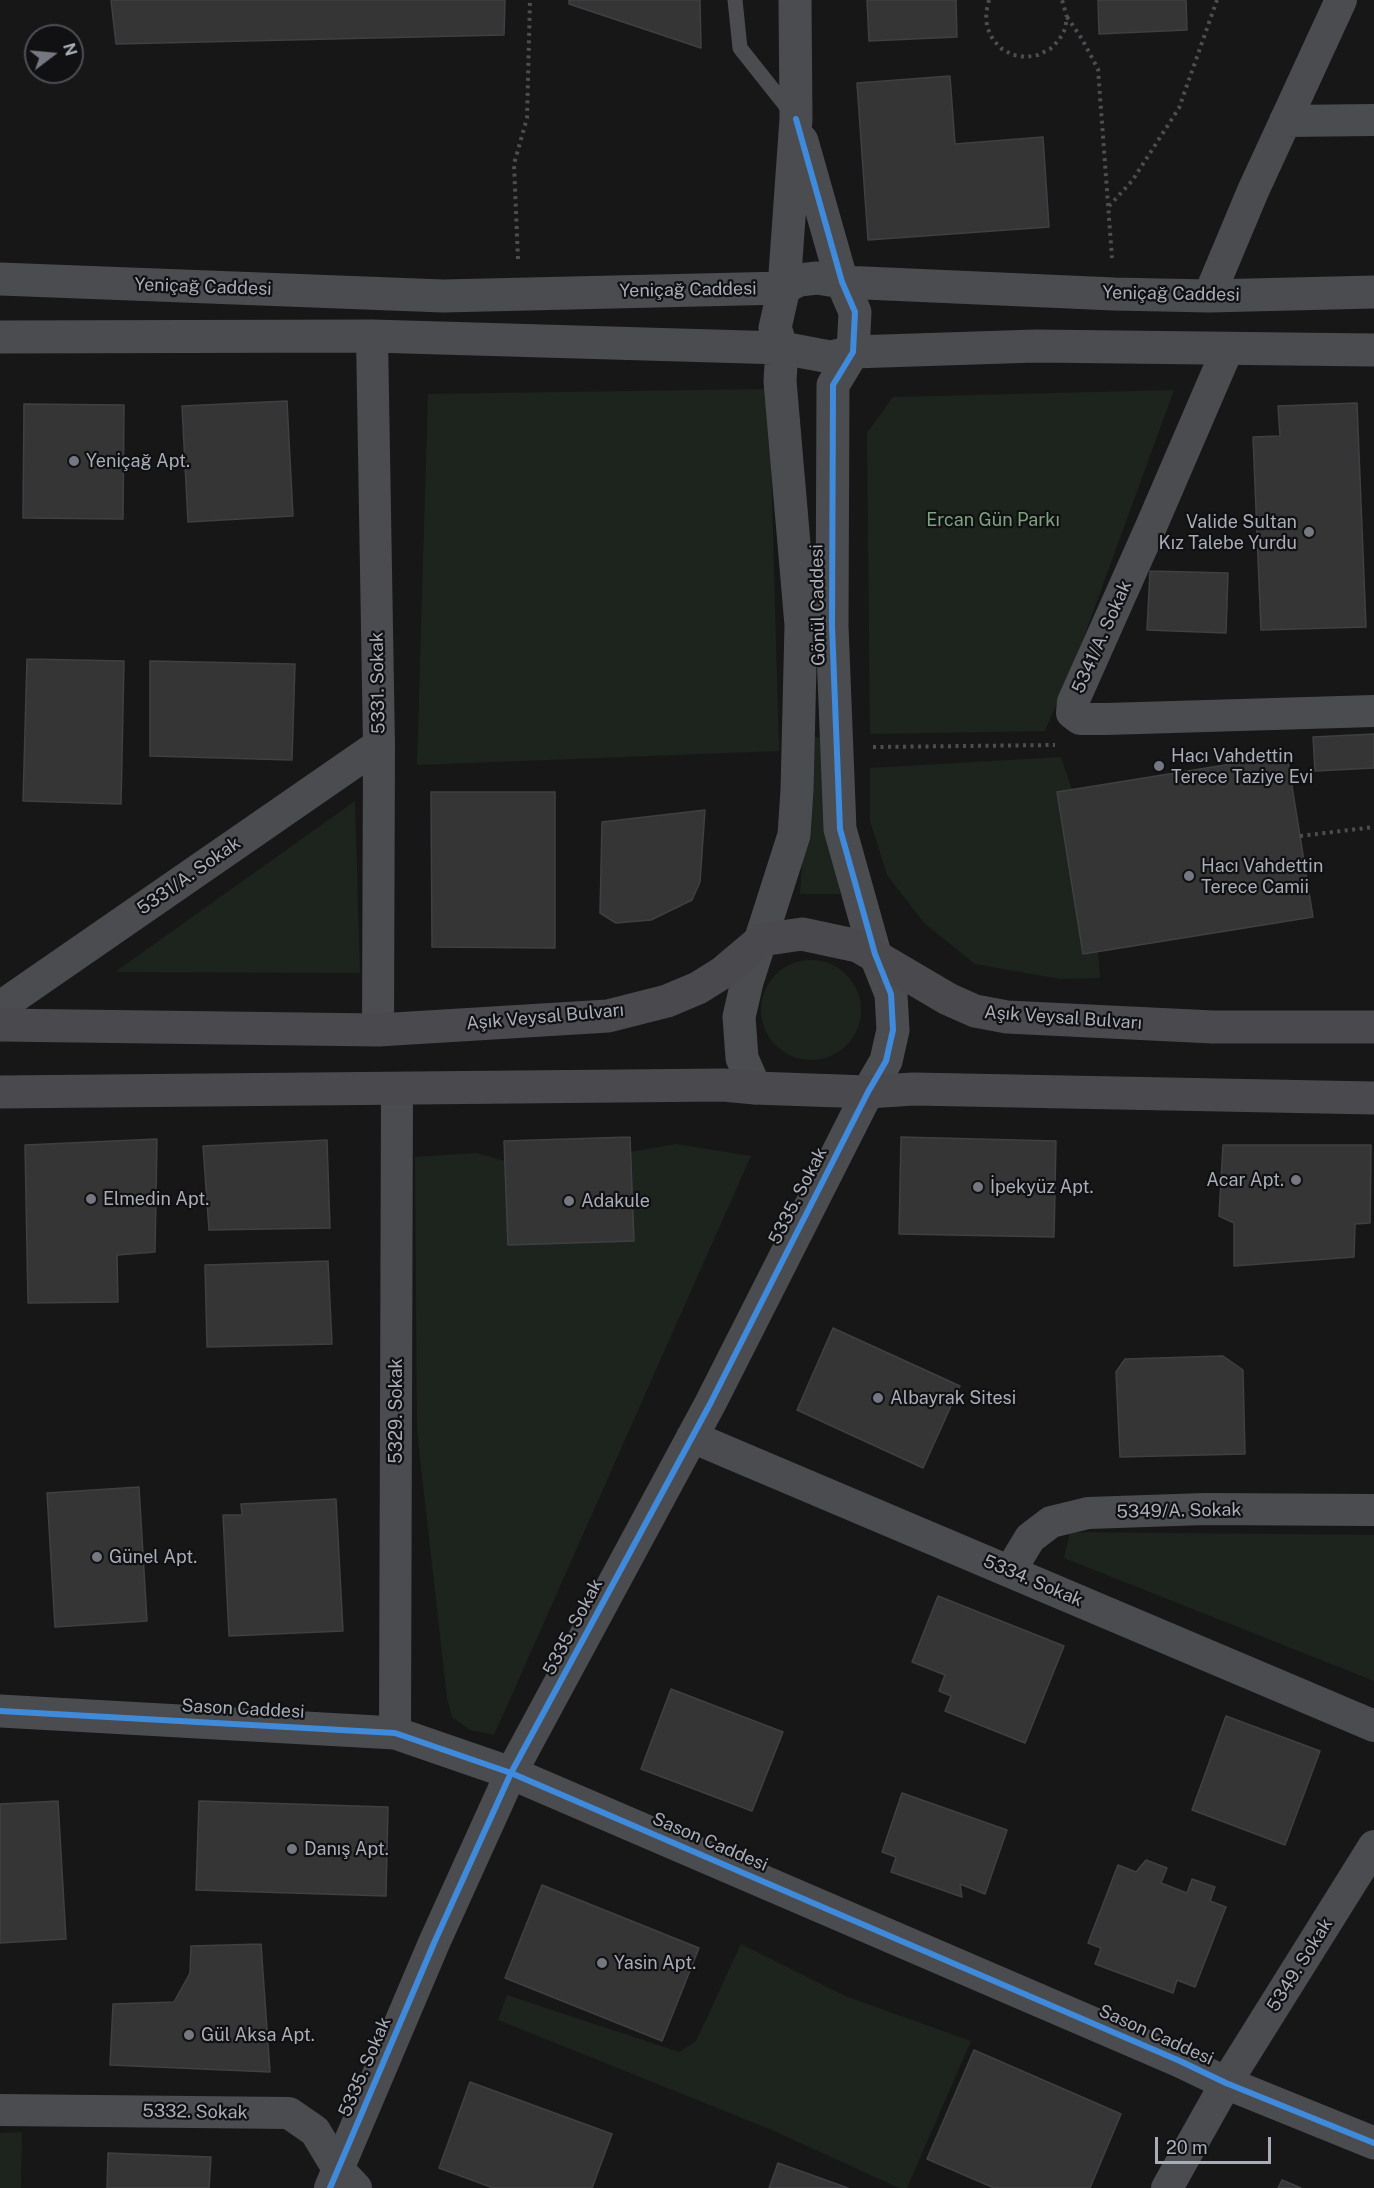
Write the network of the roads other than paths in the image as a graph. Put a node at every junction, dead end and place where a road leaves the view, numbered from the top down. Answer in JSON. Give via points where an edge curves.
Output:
{"nodes":[{"id":1,"x":735,"y":0,"type":"edge"},
{"id":2,"x":795,"y":0,"type":"edge"},
{"id":3,"x":1341,"y":0,"type":"edge"},
{"id":4,"x":796,"y":119,"type":"junction"},
{"id":5,"x":1374,"y":120,"type":"edge"},
{"id":6,"x":1285,"y":121,"type":"junction"},
{"id":7,"x":0,"y":279,"type":"edge"},
{"id":8,"x":842,"y":282,"type":"junction"},
{"id":9,"x":784,"y":288,"type":"junction"},
{"id":10,"x":1374,"y":292,"type":"edge"},
{"id":11,"x":1209,"y":296,"type":"junction"},
{"id":12,"x":372,"y":336,"type":"junction"},
{"id":13,"x":0,"y":337,"type":"edge"},
{"id":14,"x":783,"y":348,"type":"junction"},
{"id":15,"x":1227,"y":348,"type":"junction"},
{"id":16,"x":1374,"y":350,"type":"edge"},
{"id":17,"x":853,"y":352,"type":"junction"},
{"id":18,"x":1374,"y":711,"type":"edge"},
{"id":19,"x":379,"y":745,"type":"junction"},
{"id":20,"x":761,"y":940,"type":"junction"},
{"id":21,"x":875,"y":954,"type":"junction"},
{"id":22,"x":0,"y":1007,"type":"edge"},
{"id":23,"x":0,"y":1024,"type":"edge"},
{"id":24,"x":1374,"y":1027,"type":"edge"},
{"id":25,"x":378,"y":1030,"type":"junction"},
{"id":26,"x":755,"y":1088,"type":"junction"},
{"id":27,"x":397,"y":1089,"type":"junction"},
{"id":28,"x":0,"y":1092,"type":"edge"},
{"id":29,"x":868,"y":1092,"type":"junction"},
{"id":30,"x":1374,"y":1098,"type":"edge"},
{"id":31,"x":692,"y":1437,"type":"junction"},
{"id":32,"x":1374,"y":1510,"type":"edge"},
{"id":33,"x":1010,"y":1571,"type":"junction"},
{"id":34,"x":0,"y":1711,"type":"edge"},
{"id":35,"x":1374,"y":1726,"type":"edge"},
{"id":36,"x":395,"y":1733,"type":"junction"},
{"id":37,"x":511,"y":1773,"type":"junction"},
{"id":38,"x":1374,"y":1846,"type":"edge"},
{"id":39,"x":1226,"y":2083,"type":"junction"},
{"id":40,"x":0,"y":2110,"type":"edge"},
{"id":41,"x":1374,"y":2143,"type":"edge"},
{"id":42,"x":341,"y":2182,"type":"edge"},
{"id":43,"x":1167,"y":2188,"type":"edge"}],
"edges":[{"from":1,"to":4,"type":"lane","via":[[740,48]]},
{"from":2,"to":4,"type":"street","name":"Gönül Caddesi"},
{"from":3,"to":6,"type":"street"},
{"from":4,"to":8,"type":"street","name":"Gönül Caddesi"},
{"from":4,"to":9,"type":"street","name":"Gönül Caddesi"},
{"from":5,"to":6,"type":"street"},
{"from":6,"to":11,"type":"street"},
{"from":7,"to":9,"type":"street","name":"Yeniçağ Caddesi","via":[[443,296]]},
{"from":8,"to":9,"type":"street","name":"Yeniçağ Caddesi","via":[[817,278],[799,280]]},
{"from":8,"to":11,"type":"street","name":"Yeniçağ Caddesi"},
{"from":8,"to":17,"type":"street","name":"Gönül Caddesi","via":[[855,312]]},
{"from":9,"to":14,"type":"street","name":"Gönül Caddesi","via":[[775,328]]},
{"from":10,"to":11,"type":"street","name":"Yeniçağ Caddesi"},
{"from":12,"to":13,"type":"street"},
{"from":12,"to":14,"type":"street"},
{"from":12,"to":19,"type":"street","name":"5331. Sokak"},
{"from":14,"to":17,"type":"street","via":[[830,357]]},
{"from":14,"to":20,"type":"street","name":"Gönül Caddesi","via":[[780,381],[801,625],[797,790],[794,835]]},
{"from":15,"to":16,"type":"street"},
{"from":15,"to":17,"type":"street","via":[[1036,346]]},
{"from":15,"to":18,"type":"street","name":"5341/A. Sokak","via":[[1073,702],[1072,713],[1089,719]]},
{"from":17,"to":21,"type":"street","name":"Gönül Caddesi","via":[[833,385],[832,626],[840,829]]},
{"from":19,"to":22,"type":"street","name":"5331/A. Sokak"},
{"from":19,"to":25,"type":"street","name":"5331. Sokak"},
{"from":20,"to":21,"type":"main road","name":"Aşık Veysal Bulvarı","via":[[802,934],[858,946]]},
{"from":20,"to":25,"type":"main road","name":"Aşık Veysal Bulvarı","via":[[698,988],[667,1001],[608,1016]]},
{"from":20,"to":26,"type":"street","name":"Gönül Caddesi","via":[[739,1017],[742,1058]]},
{"from":21,"to":24,"type":"main road","name":"Aşık Veysal Bulvarı","via":[[948,999],[975,1011],[1007,1017],[1213,1027]]},
{"from":21,"to":29,"type":"street","name":"Gönül Caddesi","via":[[891,993],[893,1030],[886,1061]]},
{"from":23,"to":25,"type":"main road","name":"Aşık Veysal Bulvarı"},
{"from":26,"to":27,"type":"main road","via":[[723,1085]]},
{"from":26,"to":29,"type":"main road"},
{"from":27,"to":28,"type":"main road"},
{"from":27,"to":36,"type":"street","name":"5329. Sokak"},
{"from":29,"to":30,"type":"main road","via":[[913,1089]]},
{"from":29,"to":31,"type":"street","name":"5335. Sokak"},
{"from":31,"to":33,"type":"street","name":"5334. Sokak"},
{"from":31,"to":37,"type":"street","name":"5335. Sokak"},
{"from":32,"to":33,"type":"street","name":"5349/A. Sokak","via":[[1088,1513],[1051,1522],[1030,1538]]},
{"from":33,"to":35,"type":"street","name":"5334. Sokak"},
{"from":34,"to":36,"type":"street","name":"Sason Caddesi"},
{"from":36,"to":37,"type":"street","name":"Sason Caddesi"},
{"from":37,"to":39,"type":"street","name":"Sason Caddesi"},
{"from":37,"to":42,"type":"street","name":"5335. Sokak","via":[[435,1942]]},
{"from":38,"to":39,"type":"street","name":"5349. Sokak"},
{"from":39,"to":41,"type":"street","name":"Sason Caddesi"},
{"from":39,"to":43,"type":"street","name":"5349. Sokak"},
{"from":40,"to":42,"type":"street","name":"5332. Sokak","via":[[289,2114],[315,2131]]}]}
